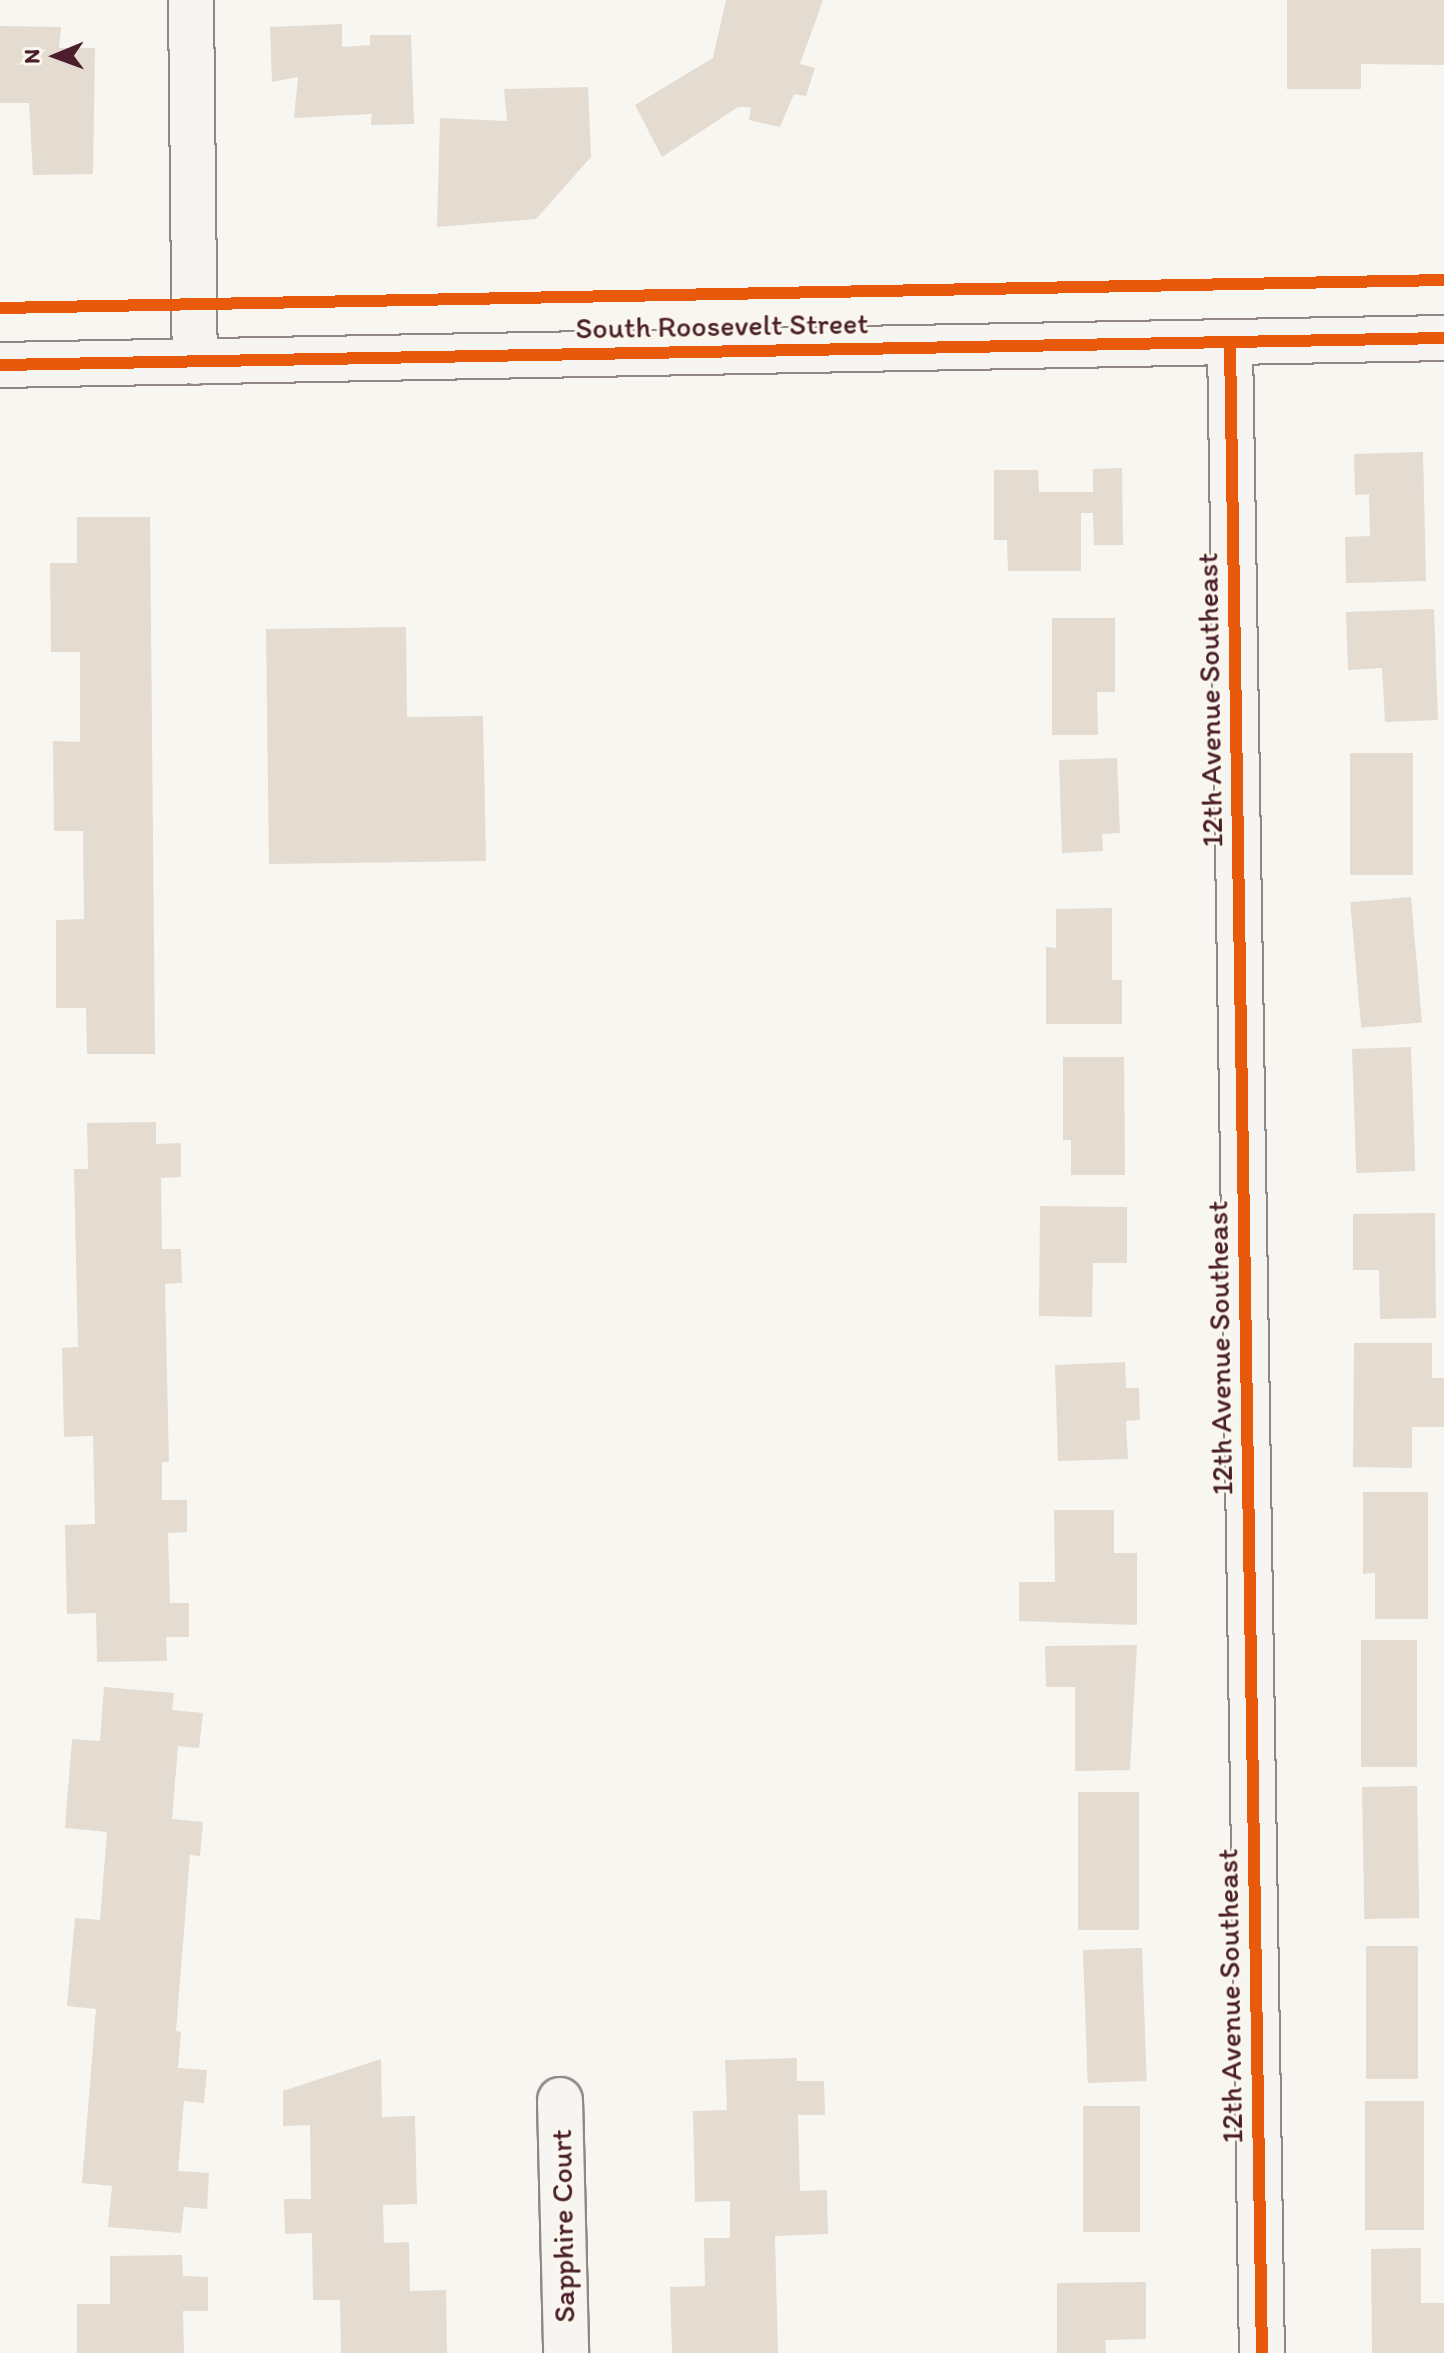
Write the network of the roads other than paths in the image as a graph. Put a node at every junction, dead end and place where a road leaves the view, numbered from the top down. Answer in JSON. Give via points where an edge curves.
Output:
{"nodes":[{"id":1,"x":191,"y":0,"type":"edge"},
{"id":2,"x":1444,"y":338,"type":"edge"},
{"id":3,"x":1230,"y":343,"type":"junction"},
{"id":4,"x":195,"y":362,"type":"junction"},
{"id":5,"x":0,"y":365,"type":"edge"},
{"id":6,"x":560,"y":2100,"type":"dead end"},
{"id":7,"x":566,"y":2353,"type":"edge"},
{"id":8,"x":1262,"y":2353,"type":"edge"}],
"edges":[{"from":1,"to":4,"type":"street"},
{"from":2,"to":3,"type":"street","name":"South Roosevelt Street"},
{"from":3,"to":4,"type":"street","name":"South Roosevelt Street"},
{"from":3,"to":8,"type":"street","name":"12th Avenue Southeast"},
{"from":4,"to":5,"type":"street","name":"South Roosevelt Street"},
{"from":6,"to":7,"type":"street","name":"Sapphire Court"}]}
